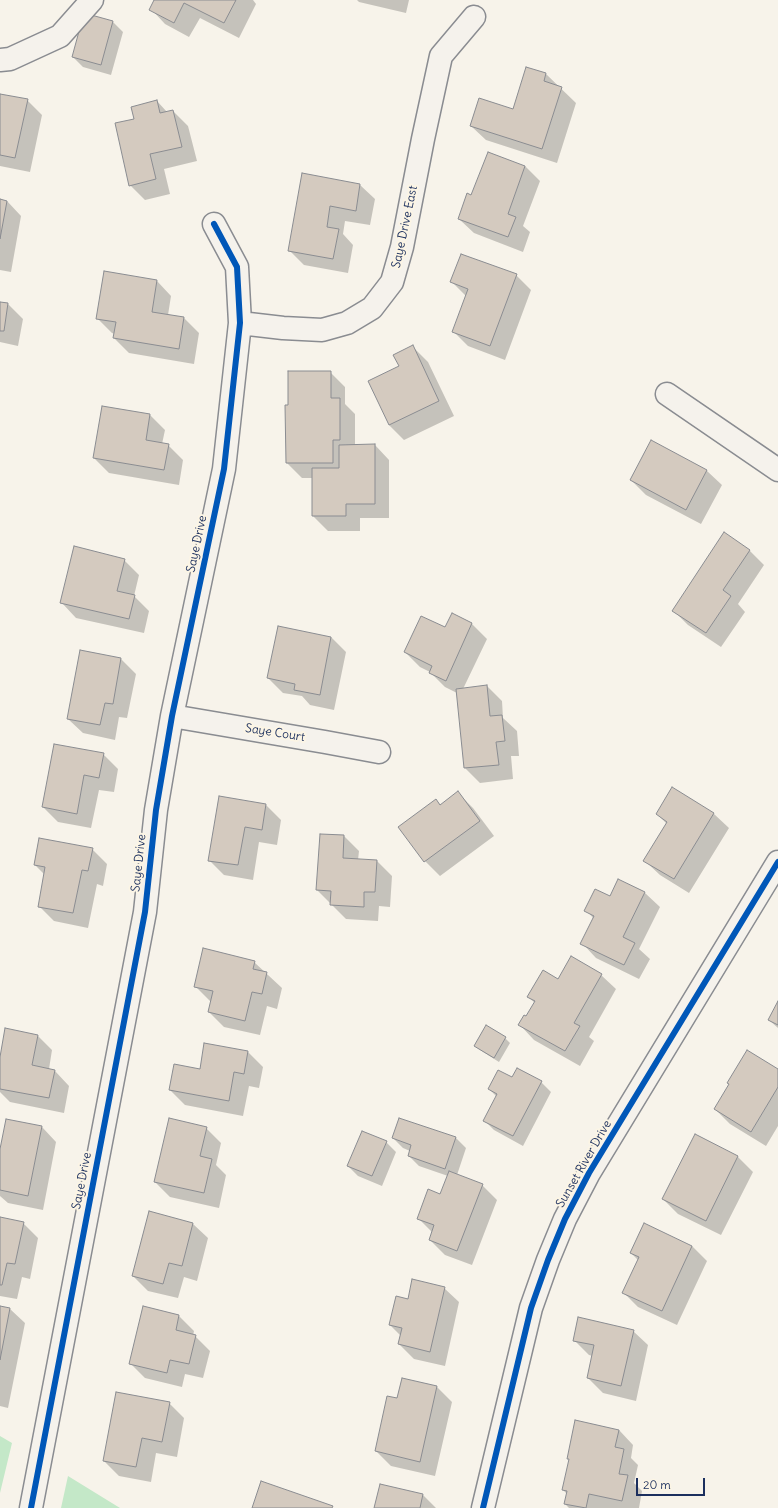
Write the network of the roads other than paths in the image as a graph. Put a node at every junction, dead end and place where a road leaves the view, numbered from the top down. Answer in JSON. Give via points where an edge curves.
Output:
{"nodes":[{"id":1,"x":92,"y":0,"type":"edge"},
{"id":2,"x":474,"y":17,"type":"dead end"},
{"id":3,"x":0,"y":60,"type":"edge"},
{"id":4,"x":214,"y":224,"type":"dead end"},
{"id":5,"x":240,"y":323,"type":"junction"},
{"id":6,"x":667,"y":394,"type":"dead end"},
{"id":7,"x":778,"y":470,"type":"edge"},
{"id":8,"x":172,"y":716,"type":"junction"},
{"id":9,"x":379,"y":752,"type":"dead end"},
{"id":10,"x":778,"y":862,"type":"edge"},
{"id":11,"x":31,"y":1508,"type":"edge"},
{"id":12,"x":484,"y":1508,"type":"edge"}],
"edges":[{"from":1,"to":3,"type":"street","via":[[60,36],[10,59]]},
{"from":2,"to":5,"type":"street","name":"Saye Drive East","via":[[441,56],[402,247],[392,282],[372,308],[347,323],[322,330]]},
{"from":4,"to":5,"type":"street","name":"Saye Drive","via":[[237,267]]},
{"from":5,"to":8,"type":"street","name":"Saye Drive","via":[[224,469]]},
{"from":6,"to":7,"type":"street"},
{"from":8,"to":9,"type":"street","name":"Saye Court"},
{"from":8,"to":11,"type":"street","name":"Saye Drive","via":[[156,810],[145,912]]},
{"from":10,"to":12,"type":"street","name":"Sunset River Drive","via":[[589,1173],[565,1219],[531,1308]]}]}
